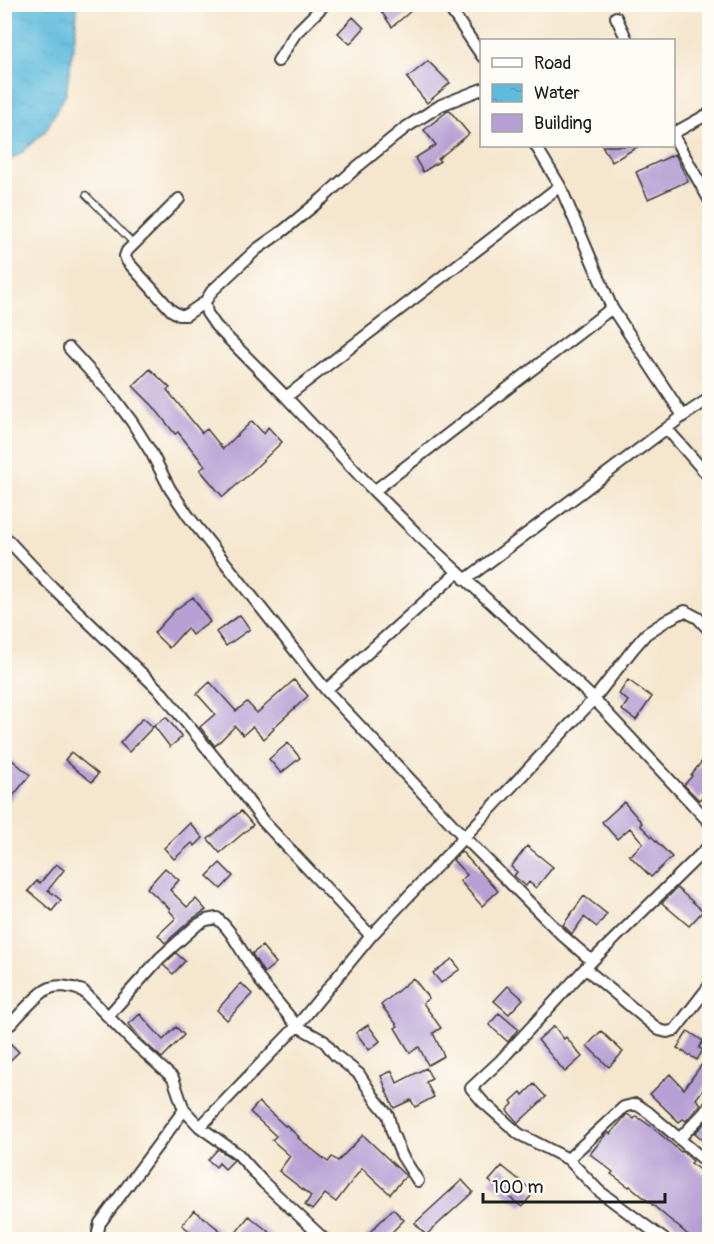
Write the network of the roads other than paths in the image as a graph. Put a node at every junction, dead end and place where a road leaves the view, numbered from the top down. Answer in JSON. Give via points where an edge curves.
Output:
{"nodes":[{"id":1,"x":325,"y":4,"type":"edge"},
{"id":2,"x":447,"y":4,"type":"edge"},
{"id":3,"x":616,"y":17,"type":"dead end"},
{"id":4,"x":627,"y":39,"type":"edge"},
{"id":5,"x":480,"y":53,"type":"edge"},
{"id":6,"x":278,"y":61,"type":"dead end"},
{"id":7,"x":480,"y":90,"type":"edge"},
{"id":8,"x":710,"y":113,"type":"edge"},
{"id":9,"x":675,"y":134,"type":"edge"},
{"id":10,"x":675,"y":137,"type":"edge"},
{"id":11,"x":537,"y":147,"type":"edge"},
{"id":12,"x":560,"y":186,"type":"junction"},
{"id":13,"x":86,"y":195,"type":"dead end"},
{"id":14,"x":179,"y":199,"type":"dead end"},
{"id":15,"x":710,"y":201,"type":"edge"},
{"id":16,"x":134,"y":244,"type":"junction"},
{"id":17,"x":205,"y":302,"type":"junction"},
{"id":18,"x":612,"y":308,"type":"junction"},
{"id":19,"x":69,"y":348,"type":"dead end"},
{"id":20,"x":286,"y":397,"type":"junction"},
{"id":21,"x":710,"y":398,"type":"edge"},
{"id":22,"x":683,"y":416,"type":"junction"},
{"id":23,"x":667,"y":429,"type":"junction"},
{"id":24,"x":710,"y":478,"type":"edge"},
{"id":25,"x":374,"y":490,"type":"junction"},
{"id":26,"x":4,"y":536,"type":"edge"},
{"id":27,"x":462,"y":576,"type":"junction"},
{"id":28,"x":710,"y":631,"type":"edge"},
{"id":29,"x":326,"y":690,"type":"junction"},
{"id":30,"x":594,"y":699,"type":"junction"},
{"id":31,"x":710,"y":823,"type":"edge"},
{"id":32,"x":465,"y":838,"type":"junction"},
{"id":33,"x":710,"y":845,"type":"edge"},
{"id":34,"x":371,"y":936,"type":"junction"},
{"id":35,"x":589,"y":965,"type":"junction"},
{"id":36,"x":710,"y":985,"type":"edge"},
{"id":37,"x":108,"y":1016,"type":"junction"},
{"id":38,"x":4,"y":1024,"type":"edge"},
{"id":39,"x":297,"y":1026,"type":"junction"},
{"id":40,"x":710,"y":1105,"type":"edge"},
{"id":41,"x":184,"y":1110,"type":"junction"},
{"id":42,"x":200,"y":1127,"type":"junction"},
{"id":43,"x":680,"y":1138,"type":"junction"},
{"id":44,"x":568,"y":1160,"type":"junction"},
{"id":45,"x":710,"y":1165,"type":"edge"},
{"id":46,"x":417,"y":1181,"type":"dead end"},
{"id":47,"x":102,"y":1239,"type":"edge"},
{"id":48,"x":325,"y":1239,"type":"edge"},
{"id":49,"x":665,"y":1239,"type":"edge"}],
"edges":[{"from":1,"to":6,"type":"street","via":[[296,34]]},
{"from":2,"to":5,"type":"street"},
{"from":3,"to":4,"type":"street"},
{"from":7,"to":17,"type":"street","via":[[441,105],[405,128],[257,249]]},
{"from":8,"to":9,"type":"street"},
{"from":10,"to":15,"type":"street"},
{"from":11,"to":12,"type":"street"},
{"from":12,"to":18,"type":"street"},
{"from":12,"to":20,"type":"street"},
{"from":13,"to":16,"type":"lane"},
{"from":14,"to":16,"type":"street"},
{"from":16,"to":17,"type":"street","via":[[127,251],[127,261],[171,310],[186,315]]},
{"from":17,"to":20,"type":"street","via":[[216,326]]},
{"from":18,"to":22,"type":"street"},
{"from":18,"to":25,"type":"street"},
{"from":19,"to":29,"type":"street","via":[[112,395],[189,517]]},
{"from":20,"to":25,"type":"street"},
{"from":21,"to":22,"type":"street"},
{"from":22,"to":23,"type":"street"},
{"from":23,"to":24,"type":"street"},
{"from":23,"to":27,"type":"street"},
{"from":25,"to":27,"type":"street"},
{"from":26,"to":34,"type":"street","via":[[162,693],[262,821]]},
{"from":27,"to":29,"type":"street"},
{"from":27,"to":30,"type":"street"},
{"from":28,"to":30,"type":"street","via":[[685,611],[669,619],[646,634]]},
{"from":29,"to":32,"type":"street"},
{"from":30,"to":31,"type":"street"},
{"from":30,"to":32,"type":"street"},
{"from":32,"to":34,"type":"street"},
{"from":32,"to":35,"type":"street"},
{"from":33,"to":35,"type":"street"},
{"from":34,"to":39,"type":"street"},
{"from":35,"to":36,"type":"street","via":[[659,1030],[667,1032],[675,1030]]},
{"from":35,"to":44,"type":"street","via":[[471,1088],[519,1134]]},
{"from":37,"to":38,"type":"street","via":[[83,992],[63,986],[47,988],[11,1024]]},
{"from":37,"to":39,"type":"street","via":[[167,952],[197,925],[216,918]]},
{"from":37,"to":41,"type":"street","via":[[173,1078]]},
{"from":39,"to":42,"type":"street"},
{"from":39,"to":46,"type":"street","via":[[324,1041],[359,1074],[388,1115],[402,1156]]},
{"from":40,"to":43,"type":"street"},
{"from":41,"to":42,"type":"street"},
{"from":41,"to":47,"type":"street","via":[[103,1217],[98,1232]]},
{"from":42,"to":48,"type":"street","via":[[238,1154]]},
{"from":43,"to":44,"type":"street","via":[[636,1104],[624,1107]]},
{"from":43,"to":45,"type":"street"},
{"from":44,"to":49,"type":"street","via":[[599,1191]]}]}
